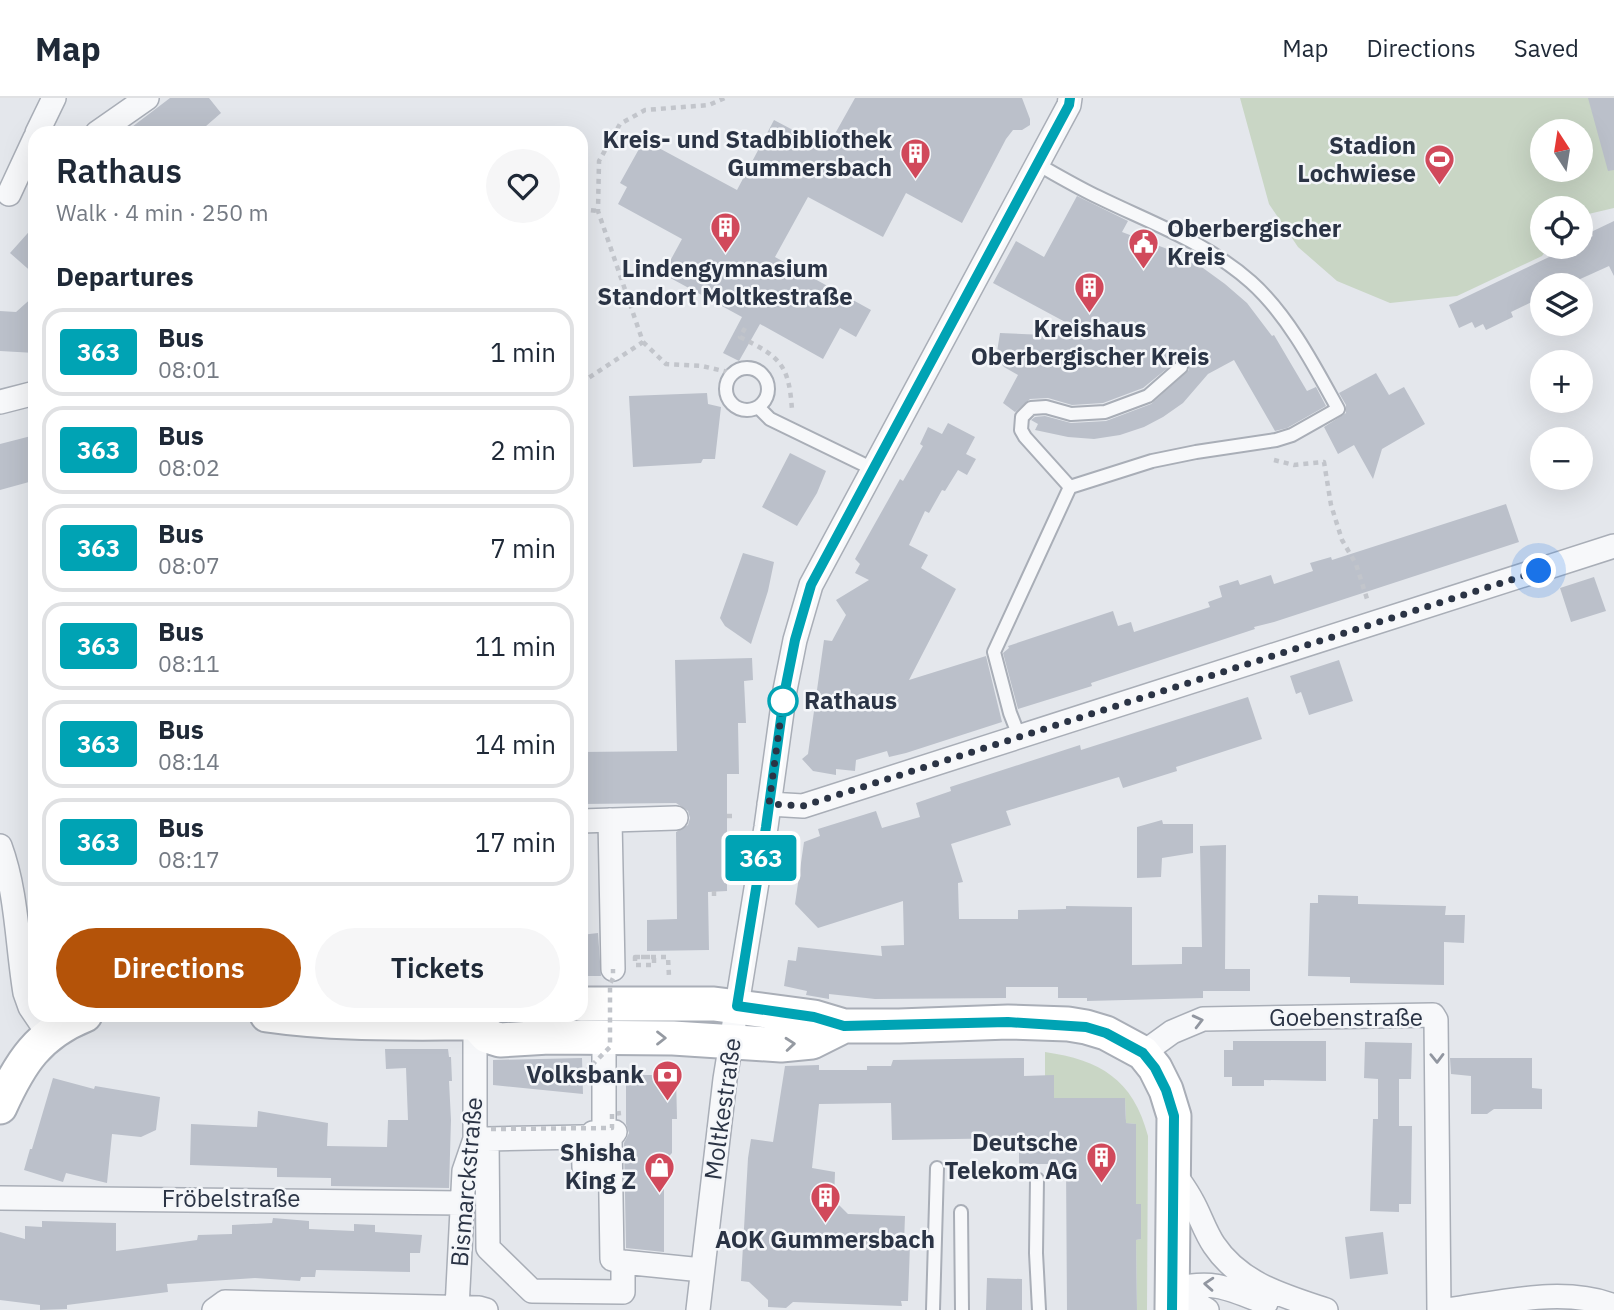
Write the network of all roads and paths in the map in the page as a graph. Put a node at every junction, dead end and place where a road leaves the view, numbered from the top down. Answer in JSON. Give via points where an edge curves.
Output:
{"nodes":[{"id":1,"x":54,"y":98,"type":"edge"},
{"id":2,"x":147,"y":98,"type":"edge"},
{"id":3,"x":725,"y":98,"type":"edge"},
{"id":4,"x":1070,"y":98,"type":"edge"},
{"id":5,"x":40,"y":126,"type":"edge"},
{"id":6,"x":107,"y":126,"type":"edge"},
{"id":7,"x":28,"y":152,"type":"edge"},
{"id":8,"x":1037,"y":164,"type":"junction"},
{"id":9,"x":28,"y":182,"type":"edge"},
{"id":10,"x":4,"y":202,"type":"edge"},
{"id":11,"x":588,"y":210,"type":"edge"},
{"id":12,"x":598,"y":211,"type":"junction"},
{"id":13,"x":745,"y":328,"type":"dead end"},
{"id":14,"x":643,"y":342,"type":"junction"},
{"id":15,"x":1181,"y":367,"type":"dead end"},
{"id":16,"x":732,"y":373,"type":"junction"},
{"id":17,"x":588,"y":378,"type":"edge"},
{"id":18,"x":28,"y":395,"type":"edge"},
{"id":19,"x":0,"y":402,"type":"edge"},
{"id":20,"x":758,"y":407,"type":"junction"},
{"id":21,"x":792,"y":411,"type":"dead end"},
{"id":22,"x":1294,"y":465,"type":"dead end"},
{"id":23,"x":873,"y":469,"type":"junction"},
{"id":24,"x":1070,"y":487,"type":"junction"},
{"id":25,"x":1614,"y":546,"type":"edge"},
{"id":26,"x":1375,"y":623,"type":"junction"},
{"id":27,"x":1018,"y":736,"type":"junction"},
{"id":28,"x":769,"y":804,"type":"junction"},
{"id":29,"x":676,"y":818,"type":"dead end"},
{"id":30,"x":610,"y":820,"type":"junction"},
{"id":31,"x":588,"y":821,"type":"edge"},
{"id":32,"x":0,"y":846,"type":"edge"},
{"id":33,"x":714,"y":891,"type":"dead end"},
{"id":34,"x":714,"y":898,"type":"dead end"},
{"id":35,"x":27,"y":948,"type":"edge"},
{"id":36,"x":639,"y":965,"type":"dead end"},
{"id":37,"x":613,"y":969,"type":"joint"},
{"id":38,"x":669,"y":989,"type":"dead end"},
{"id":39,"x":28,"y":1001,"type":"edge"},
{"id":40,"x":588,"y":1004,"type":"edge"},
{"id":41,"x":737,"y":1006,"type":"junction"},
{"id":42,"x":40,"y":1022,"type":"edge"},
{"id":43,"x":70,"y":1022,"type":"edge"},
{"id":44,"x":478,"y":1022,"type":"edge"},
{"id":45,"x":480,"y":1022,"type":"edge"},
{"id":46,"x":844,"y":1026,"type":"junction"},
{"id":47,"x":49,"y":1035,"type":"junction"},
{"id":48,"x":604,"y":1037,"type":"junction"},
{"id":49,"x":732,"y":1041,"type":"junction"},
{"id":50,"x":1143,"y":1053,"type":"junction"},
{"id":51,"x":587,"y":1083,"type":"dead end"},
{"id":52,"x":0,"y":1107,"type":"edge"},
{"id":53,"x":621,"y":1113,"type":"dead end"},
{"id":54,"x":491,"y":1129,"type":"dead end"},
{"id":55,"x":604,"y":1132,"type":"junction"},
{"id":56,"x":477,"y":1161,"type":"junction"},
{"id":57,"x":937,"y":1168,"type":"dead end"},
{"id":58,"x":1174,"y":1173,"type":"junction"},
{"id":59,"x":1038,"y":1179,"type":"dead end"},
{"id":60,"x":0,"y":1198,"type":"edge"},
{"id":61,"x":463,"y":1203,"type":"junction"},
{"id":62,"x":961,"y":1212,"type":"dead end"},
{"id":63,"x":623,"y":1262,"type":"junction"},
{"id":64,"x":702,"y":1270,"type":"junction"},
{"id":65,"x":1173,"y":1300,"type":"edge"},
{"id":66,"x":1614,"y":1306,"type":"edge"},
{"id":67,"x":457,"y":1308,"type":"junction"},
{"id":68,"x":214,"y":1310,"type":"edge"},
{"id":69,"x":486,"y":1310,"type":"edge"},
{"id":70,"x":698,"y":1310,"type":"edge"},
{"id":71,"x":933,"y":1310,"type":"edge"},
{"id":72,"x":962,"y":1310,"type":"edge"},
{"id":73,"x":1039,"y":1310,"type":"edge"},
{"id":74,"x":1207,"y":1310,"type":"edge"},
{"id":75,"x":1289,"y":1310,"type":"edge"},
{"id":76,"x":1326,"y":1310,"type":"edge"},
{"id":77,"x":1439,"y":1310,"type":"edge"},
{"id":78,"x":1447,"y":1310,"type":"edge"}],
"edges":[{"from":1,"to":5,"type":"street"},
{"from":2,"to":6,"type":"street"},
{"from":3,"to":12,"type":"path","via":[[709,105],[645,110],[620,124],[600,161]]},
{"from":4,"to":8,"type":"street","name":"Moltkestraße"},
{"from":7,"to":10,"type":"street"},
{"from":8,"to":23,"type":"street","name":"Moltkestraße"},
{"from":8,"to":24,"type":"lane","via":[[1180,233],[1253,283],[1309,357],[1338,409],[1276,440],[1152,461]]},
{"from":9,"to":10,"type":"street"},
{"from":11,"to":12,"type":"path"},
{"from":12,"to":14,"type":"path"},
{"from":13,"to":21,"type":"path","via":[[740,337],[777,358],[786,373]]},
{"from":14,"to":16,"type":"path","via":[[666,364]]},
{"from":14,"to":17,"type":"path"},
{"from":15,"to":24,"type":"lane","via":[[1149,396],[1105,412],[1071,414],[1046,407],[1031,408],[1022,416],[1025,437]]},
{"from":16,"to":20,"type":"lane","via":[[726,385],[728,399],[745,410]]},
{"from":16,"to":20,"type":"lane","via":[[752,368],[764,375],[767,396]]},
{"from":18,"to":19,"type":"street"},
{"from":20,"to":23,"type":"lane","via":[[770,419]]},
{"from":22,"to":26,"type":"path","via":[[1324,462],[1342,540],[1356,564]]},
{"from":23,"to":28,"type":"street","name":"Moltkestraße","via":[[811,585],[790,659]]},
{"from":24,"to":27,"type":"lane","via":[[994,652]]},
{"from":25,"to":26,"type":"street"},
{"from":26,"to":27,"type":"street"},
{"from":27,"to":28,"type":"street","via":[[803,806]]},
{"from":28,"to":41,"type":"street","name":"Moltkestraße"},
{"from":29,"to":30,"type":"street"},
{"from":30,"to":31,"type":"street"},
{"from":30,"to":37,"type":"street"},
{"from":32,"to":35,"type":"street"},
{"from":33,"to":34,"type":"path"},
{"from":35,"to":39,"type":"street"},
{"from":36,"to":38,"type":"path","via":[[654,965],[654,957],[636,957],[658,957],[668,957]]},
{"from":37,"to":51,"type":"path","bridge":true,"via":[[610,1047],[587,1070]]},
{"from":40,"to":41,"type":"street"},
{"from":41,"to":46,"type":"street"},
{"from":41,"to":49,"type":"street","name":"Moltkestraße"},
{"from":42,"to":47,"type":"street"},
{"from":43,"to":47,"type":"street"},
{"from":44,"to":56,"type":"street","name":"Bismarckstraße"},
{"from":45,"to":48,"type":"street","via":[[487,1036],[500,1040]]},
{"from":49,"to":46,"type":"street","one_way":true,"via":[[812,1042]]},
{"from":46,"to":50,"type":"street","via":[[1068,1024],[1106,1033]]},
{"from":47,"to":52,"type":"street","via":[[23,1063]]},
{"from":48,"to":49,"type":"street","one_way":true},
{"from":48,"to":55,"type":"street"},
{"from":49,"to":64,"type":"street","name":"Moltkestraße"},
{"from":50,"to":58,"type":"street","via":[[1171,1103]]},
{"from":50,"to":77,"type":"street","name":"Goebenstraße","one_way":true,"via":[[1172,1032],[1203,1019],[1433,1016]]},
{"from":53,"to":54,"type":"path","bridge":true,"via":[[612,1114],[612,1128]]},
{"from":55,"to":56,"type":"street","via":[[593,1133],[593,1167],[584,1167],[583,1137],[487,1139]]},
{"from":55,"to":63,"type":"street","via":[[615,1132],[610,1138],[612,1259]]},
{"from":56,"to":61,"type":"street","name":"Bismarckstraße","via":[[464,1171]]},
{"from":56,"to":63,"type":"street","via":[[488,1248],[532,1291],[623,1292]]},
{"from":57,"to":71,"type":"lane"},
{"from":58,"to":65,"type":"street"},
{"from":58,"to":76,"type":"street","via":[[1229,1265],[1277,1294]]},
{"from":59,"to":73,"type":"lane"},
{"from":60,"to":61,"type":"street","name":"Fröbelstraße"},
{"from":61,"to":67,"type":"street","name":"Bismarckstraße"},
{"from":62,"to":72,"type":"lane"},
{"from":63,"to":64,"type":"street"},
{"from":64,"to":70,"type":"street","name":"Moltkestraße"},
{"from":65,"to":74,"type":"street"},
{"from":75,"to":65,"type":"street","one_way":true,"via":[[1220,1285],[1197,1284]]},
{"from":66,"to":78,"type":"street","via":[[1574,1297]]},
{"from":67,"to":68,"type":"street","via":[[225,1302]]},
{"from":67,"to":69,"type":"street"}]}
